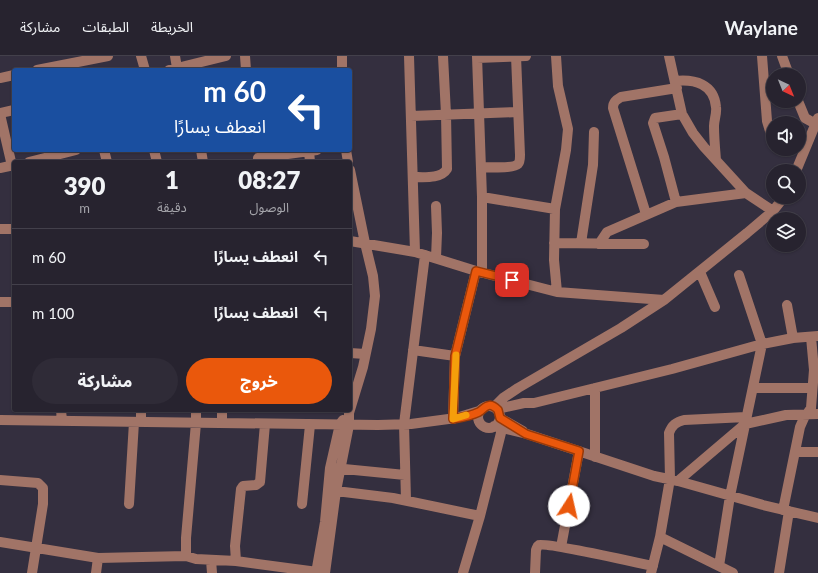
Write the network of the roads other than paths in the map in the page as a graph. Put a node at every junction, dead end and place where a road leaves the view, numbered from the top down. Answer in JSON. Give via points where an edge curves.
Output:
{"nodes":[{"id":1,"x":108,"y":56,"type":"edge"},
{"id":2,"x":142,"y":56,"type":"edge"},
{"id":3,"x":175,"y":56,"type":"edge"},
{"id":4,"x":226,"y":56,"type":"edge"},
{"id":5,"x":244,"y":56,"type":"edge"},
{"id":6,"x":342,"y":56,"type":"edge"},
{"id":7,"x":409,"y":56,"type":"edge"},
{"id":8,"x":443,"y":56,"type":"edge"},
{"id":9,"x":516,"y":56,"type":"edge"},
{"id":10,"x":526,"y":56,"type":"edge"},
{"id":11,"x":556,"y":56,"type":"edge"},
{"id":12,"x":669,"y":56,"type":"edge"},
{"id":13,"x":762,"y":56,"type":"edge"},
{"id":14,"x":782,"y":56,"type":"edge"},
{"id":15,"x":477,"y":57,"type":"edge"},
{"id":16,"x":84,"y":62,"type":"edge"},
{"id":17,"x":190,"y":67,"type":"edge"},
{"id":18,"x":50,"y":68,"type":"edge"},
{"id":19,"x":145,"y":68,"type":"edge"},
{"id":20,"x":173,"y":68,"type":"edge"},
{"id":21,"x":246,"y":68,"type":"edge"},
{"id":22,"x":342,"y":68,"type":"edge"},
{"id":23,"x":786,"y":68,"type":"edge"},
{"id":24,"x":12,"y":75,"type":"edge"},
{"id":25,"x":0,"y":78,"type":"edge"},
{"id":26,"x":676,"y":84,"type":"junction"},
{"id":27,"x":801,"y":108,"type":"edge"},
{"id":28,"x":12,"y":110,"type":"edge"},
{"id":29,"x":518,"y":112,"type":"junction"},
{"id":30,"x":0,"y":113,"type":"edge"},
{"id":31,"x":479,"y":113,"type":"junction"},
{"id":32,"x":446,"y":114,"type":"junction"},
{"id":33,"x":682,"y":114,"type":"junction"},
{"id":34,"x":411,"y":116,"type":"junction"},
{"id":35,"x":767,"y":116,"type":"edge"},
{"id":36,"x":817,"y":121,"type":"edge"},
{"id":37,"x":594,"y":132,"type":"dead end"},
{"id":38,"x":806,"y":136,"type":"edge"},
{"id":39,"x":304,"y":152,"type":"edge"},
{"id":40,"x":71,"y":155,"type":"edge"},
{"id":41,"x":258,"y":157,"type":"edge"},
{"id":42,"x":41,"y":160,"type":"edge"},
{"id":43,"x":716,"y":160,"type":"junction"},
{"id":44,"x":12,"y":162,"type":"edge"},
{"id":45,"x":12,"y":166,"type":"edge"},
{"id":46,"x":481,"y":167,"type":"junction"},
{"id":47,"x":0,"y":168,"type":"edge"},
{"id":48,"x":413,"y":177,"type":"junction"},
{"id":49,"x":352,"y":180,"type":"edge"},
{"id":50,"x":746,"y":193,"type":"junction"},
{"id":51,"x":482,"y":197,"type":"junction"},
{"id":52,"x":676,"y":202,"type":"junction"},
{"id":53,"x":778,"y":204,"type":"edge"},
{"id":54,"x":436,"y":206,"type":"dead end"},
{"id":55,"x":555,"y":209,"type":"junction"},
{"id":56,"x":773,"y":211,"type":"junction"},
{"id":57,"x":646,"y":214,"type":"junction"},
{"id":58,"x":0,"y":229,"type":"edge"},
{"id":59,"x":12,"y":229,"type":"edge"},
{"id":60,"x":352,"y":241,"type":"edge"},
{"id":61,"x":364,"y":243,"type":"junction"},
{"id":62,"x":554,"y":243,"type":"junction"},
{"id":63,"x":581,"y":243,"type":"junction"},
{"id":64,"x":599,"y":244,"type":"junction"},
{"id":65,"x":644,"y":244,"type":"dead end"},
{"id":66,"x":420,"y":253,"type":"junction"},
{"id":67,"x":436,"y":258,"type":"junction"},
{"id":68,"x":479,"y":272,"type":"junction"},
{"id":69,"x":700,"y":272,"type":"junction"},
{"id":70,"x":738,"y":275,"type":"dead end"},
{"id":71,"x":557,"y":292,"type":"junction"},
{"id":72,"x":0,"y":300,"type":"edge"},
{"id":73,"x":664,"y":300,"type":"junction"},
{"id":74,"x":12,"y":302,"type":"edge"},
{"id":75,"x":787,"y":305,"type":"dead end"},
{"id":76,"x":715,"y":307,"type":"dead end"},
{"id":77,"x":814,"y":336,"type":"edge"},
{"id":78,"x":793,"y":338,"type":"junction"},
{"id":79,"x":762,"y":344,"type":"junction"},
{"id":80,"x":413,"y":350,"type":"junction"},
{"id":81,"x":352,"y":353,"type":"edge"},
{"id":82,"x":365,"y":354,"type":"junction"},
{"id":83,"x":455,"y":356,"type":"junction"},
{"id":84,"x":816,"y":370,"type":"edge"},
{"id":85,"x":596,"y":388,"type":"junction"},
{"id":86,"x":753,"y":388,"type":"junction"},
{"id":87,"x":812,"y":388,"type":"junction"},
{"id":88,"x":352,"y":402,"type":"edge"},
{"id":89,"x":480,"y":411,"type":"junction"},
{"id":90,"x":61,"y":412,"type":"edge"},
{"id":91,"x":118,"y":412,"type":"edge"},
{"id":92,"x":140,"y":412,"type":"edge"},
{"id":93,"x":196,"y":412,"type":"edge"},
{"id":94,"x":222,"y":412,"type":"edge"},
{"id":95,"x":349,"y":412,"type":"edge"},
{"id":96,"x":498,"y":412,"type":"junction"},
{"id":97,"x":807,"y":413,"type":"junction"},
{"id":98,"x":818,"y":414,"type":"edge"},
{"id":99,"x":454,"y":419,"type":"junction"},
{"id":100,"x":0,"y":420,"type":"edge"},
{"id":101,"x":62,"y":421,"type":"junction"},
{"id":102,"x":119,"y":421,"type":"junction"},
{"id":103,"x":745,"y":421,"type":"junction"},
{"id":104,"x":138,"y":422,"type":"junction"},
{"id":105,"x":196,"y":423,"type":"junction"},
{"id":106,"x":222,"y":423,"type":"junction"},
{"id":107,"x":265,"y":424,"type":"junction"},
{"id":108,"x":345,"y":424,"type":"junction"},
{"id":109,"x":404,"y":424,"type":"junction"},
{"id":110,"x":481,"y":424,"type":"junction"},
{"id":111,"x":310,"y":425,"type":"junction"},
{"id":112,"x":498,"y":427,"type":"junction"},
{"id":113,"x":526,"y":434,"type":"junction"},
{"id":114,"x":579,"y":451,"type":"junction"},
{"id":115,"x":796,"y":452,"type":"junction"},
{"id":116,"x":818,"y":452,"type":"edge"},
{"id":117,"x":595,"y":457,"type":"junction"},
{"id":118,"x":335,"y":468,"type":"junction"},
{"id":119,"x":405,"y":475,"type":"junction"},
{"id":120,"x":0,"y":480,"type":"edge"},
{"id":121,"x":674,"y":480,"type":"junction"},
{"id":122,"x":336,"y":491,"type":"junction"},
{"id":123,"x":730,"y":496,"type":"junction"},
{"id":124,"x":406,"y":500,"type":"junction"},
{"id":125,"x":129,"y":504,"type":"dead end"},
{"id":126,"x":302,"y":504,"type":"dead end"},
{"id":127,"x":786,"y":511,"type":"junction"},
{"id":128,"x":480,"y":516,"type":"junction"},
{"id":129,"x":818,"y":518,"type":"edge"},
{"id":130,"x":660,"y":537,"type":"junction"},
{"id":131,"x":0,"y":542,"type":"edge"},
{"id":132,"x":561,"y":547,"type":"junction"},
{"id":133,"x":37,"y":548,"type":"junction"},
{"id":134,"x":186,"y":556,"type":"junction"},
{"id":135,"x":98,"y":558,"type":"junction"},
{"id":136,"x":211,"y":560,"type":"junction"},
{"id":137,"x":236,"y":561,"type":"junction"},
{"id":138,"x":719,"y":566,"type":"junction"},
{"id":139,"x":652,"y":569,"type":"edge"},
{"id":140,"x":321,"y":572,"type":"edge"},
{"id":141,"x":32,"y":573,"type":"edge"},
{"id":142,"x":96,"y":573,"type":"edge"},
{"id":143,"x":212,"y":573,"type":"edge"},
{"id":144,"x":463,"y":573,"type":"edge"},
{"id":145,"x":535,"y":573,"type":"edge"},
{"id":146,"x":733,"y":573,"type":"edge"},
{"id":147,"x":779,"y":573,"type":"edge"}],
"edges":[{"from":1,"to":16,"type":"street"},
{"from":2,"to":19,"type":"street"},
{"from":3,"to":20,"type":"street"},
{"from":4,"to":17,"type":"street"},
{"from":5,"to":21,"type":"street"},
{"from":6,"to":22,"type":"street"},
{"from":7,"to":34,"type":"street"},
{"from":8,"to":32,"type":"street"},
{"from":9,"to":10,"type":"street"},
{"from":9,"to":15,"type":"street"},
{"from":9,"to":29,"type":"street"},
{"from":11,"to":55,"type":"street","via":[[558,86],[568,129]]},
{"from":12,"to":26,"type":"street"},
{"from":13,"to":35,"type":"street"},
{"from":14,"to":23,"type":"street"},
{"from":15,"to":31,"type":"street"},
{"from":16,"to":18,"type":"street"},
{"from":24,"to":25,"type":"street"},
{"from":26,"to":33,"type":"street"},
{"from":26,"to":43,"type":"street","via":[[688,80],[700,83],[710,90],[715,98]]},
{"from":26,"to":57,"type":"street","via":[[621,97],[613,104]]},
{"from":27,"to":36,"type":"street","via":[[805,118]]},
{"from":28,"to":30,"type":"street"},
{"from":29,"to":31,"type":"street"},
{"from":29,"to":46,"type":"street","via":[[518,164],[510,167]]},
{"from":30,"to":44,"type":"street"},
{"from":31,"to":32,"type":"street"},
{"from":31,"to":46,"type":"street"},
{"from":32,"to":34,"type":"street"},
{"from":32,"to":48,"type":"street","via":[[446,171],[438,175]]},
{"from":33,"to":43,"type":"street","via":[[693,133]]},
{"from":33,"to":52,"type":"street","via":[[655,118],[653,123]]},
{"from":34,"to":48,"type":"street"},
{"from":36,"to":38,"type":"street"},
{"from":37,"to":63,"type":"street","via":[[593,165]]},
{"from":39,"to":41,"type":"street"},
{"from":40,"to":42,"type":"street"},
{"from":43,"to":50,"type":"street"},
{"from":45,"to":47,"type":"street"},
{"from":46,"to":51,"type":"street"},
{"from":48,"to":66,"type":"street"},
{"from":49,"to":61,"type":"street"},
{"from":50,"to":52,"type":"street"},
{"from":50,"to":56,"type":"street"},
{"from":51,"to":55,"type":"street"},
{"from":51,"to":68,"type":"street"},
{"from":52,"to":57,"type":"street"},
{"from":53,"to":56,"type":"street"},
{"from":54,"to":67,"type":"street"},
{"from":55,"to":62,"type":"street"},
{"from":56,"to":69,"type":"street"},
{"from":57,"to":64,"type":"street","via":[[607,232]]},
{"from":58,"to":59,"type":"street"},
{"from":60,"to":61,"type":"street"},
{"from":61,"to":66,"type":"street"},
{"from":61,"to":82,"type":"street","via":[[375,287],[371,329]]},
{"from":62,"to":63,"type":"street"},
{"from":62,"to":71,"type":"street"},
{"from":63,"to":64,"type":"street"},
{"from":64,"to":65,"type":"street"},
{"from":66,"to":67,"type":"street"},
{"from":66,"to":80,"type":"street"},
{"from":67,"to":68,"type":"street"},
{"from":68,"to":71,"type":"street"},
{"from":68,"to":83,"type":"street"},
{"from":69,"to":73,"type":"street"},
{"from":69,"to":76,"type":"street"},
{"from":70,"to":79,"type":"street"},
{"from":71,"to":73,"type":"street"},
{"from":72,"to":74,"type":"street"},
{"from":73,"to":96,"type":"street","via":[[503,398]]},
{"from":75,"to":78,"type":"street"},
{"from":77,"to":78,"type":"street"},
{"from":77,"to":84,"type":"street"},
{"from":78,"to":79,"type":"street"},
{"from":79,"to":85,"type":"street"},
{"from":79,"to":86,"type":"street"},
{"from":80,"to":83,"type":"street"},
{"from":80,"to":109,"type":"street"},
{"from":81,"to":82,"type":"street"},
{"from":82,"to":88,"type":"street"},
{"from":83,"to":99,"type":"street"},
{"from":84,"to":87,"type":"street"},
{"from":85,"to":96,"type":"street","via":[[534,403],[524,402]]},
{"from":85,"to":117,"type":"street"},
{"from":86,"to":87,"type":"street"},
{"from":86,"to":103,"type":"street"},
{"from":87,"to":97,"type":"street","via":[[811,408]]},
{"from":89,"to":96,"type":"street","via":[[487,406]]},
{"from":89,"to":99,"type":"street"},
{"from":89,"to":110,"type":"street","via":[[478,419]]},
{"from":90,"to":101,"type":"street"},
{"from":91,"to":102,"type":"street"},
{"from":92,"to":104,"type":"street"},
{"from":93,"to":105,"type":"street"},
{"from":94,"to":106,"type":"street"},
{"from":95,"to":108,"type":"street"},
{"from":96,"to":112,"type":"street"},
{"from":96,"to":113,"type":"street"},
{"from":97,"to":98,"type":"street"},
{"from":97,"to":103,"type":"street"},
{"from":97,"to":115,"type":"street","via":[[800,427]]},
{"from":99,"to":109,"type":"street"},
{"from":99,"to":110,"type":"street"},
{"from":100,"to":101,"type":"street"},
{"from":101,"to":102,"type":"street"},
{"from":102,"to":104,"type":"street"},
{"from":103,"to":121,"type":"street"},
{"from":103,"to":121,"type":"street","via":[[684,420],[674,425],[669,433]]},
{"from":103,"to":123,"type":"street"},
{"from":104,"to":105,"type":"street"},
{"from":104,"to":125,"type":"street"},
{"from":105,"to":106,"type":"street"},
{"from":105,"to":134,"type":"street"},
{"from":106,"to":107,"type":"street"},
{"from":107,"to":111,"type":"street"},
{"from":107,"to":137,"type":"street","via":[[260,482],[256,485],[243,486],[241,489],[235,546]]},
{"from":108,"to":109,"type":"street"},
{"from":108,"to":111,"type":"street"},
{"from":108,"to":118,"type":"street"},
{"from":109,"to":119,"type":"street"},
{"from":110,"to":112,"type":"street"},
{"from":111,"to":126,"type":"street"},
{"from":112,"to":113,"type":"street"},
{"from":112,"to":128,"type":"street"},
{"from":113,"to":114,"type":"street"},
{"from":114,"to":117,"type":"street"},
{"from":114,"to":132,"type":"street"},
{"from":115,"to":116,"type":"street"},
{"from":115,"to":127,"type":"street"},
{"from":117,"to":121,"type":"street"},
{"from":118,"to":119,"type":"street"},
{"from":118,"to":122,"type":"street"},
{"from":118,"to":140,"type":"street","via":[[325,522]]},
{"from":119,"to":124,"type":"street"},
{"from":120,"to":133,"type":"street","via":[[38,483],[43,488]]},
{"from":121,"to":123,"type":"street"},
{"from":121,"to":130,"type":"street"},
{"from":122,"to":124,"type":"street"},
{"from":122,"to":140,"type":"street"},
{"from":123,"to":127,"type":"street"},
{"from":123,"to":138,"type":"street"},
{"from":124,"to":128,"type":"street"},
{"from":127,"to":129,"type":"street"},
{"from":127,"to":147,"type":"street"},
{"from":128,"to":144,"type":"street"},
{"from":130,"to":138,"type":"street"},
{"from":130,"to":139,"type":"street"},
{"from":131,"to":133,"type":"street"},
{"from":132,"to":139,"type":"street"},
{"from":132,"to":145,"type":"street","via":[[538,547]]},
{"from":133,"to":135,"type":"street"},
{"from":133,"to":141,"type":"street"},
{"from":134,"to":135,"type":"street"},
{"from":134,"to":136,"type":"street"},
{"from":135,"to":142,"type":"street"},
{"from":136,"to":137,"type":"street"},
{"from":136,"to":143,"type":"street"},
{"from":137,"to":140,"type":"street"},
{"from":138,"to":146,"type":"street"}]}
